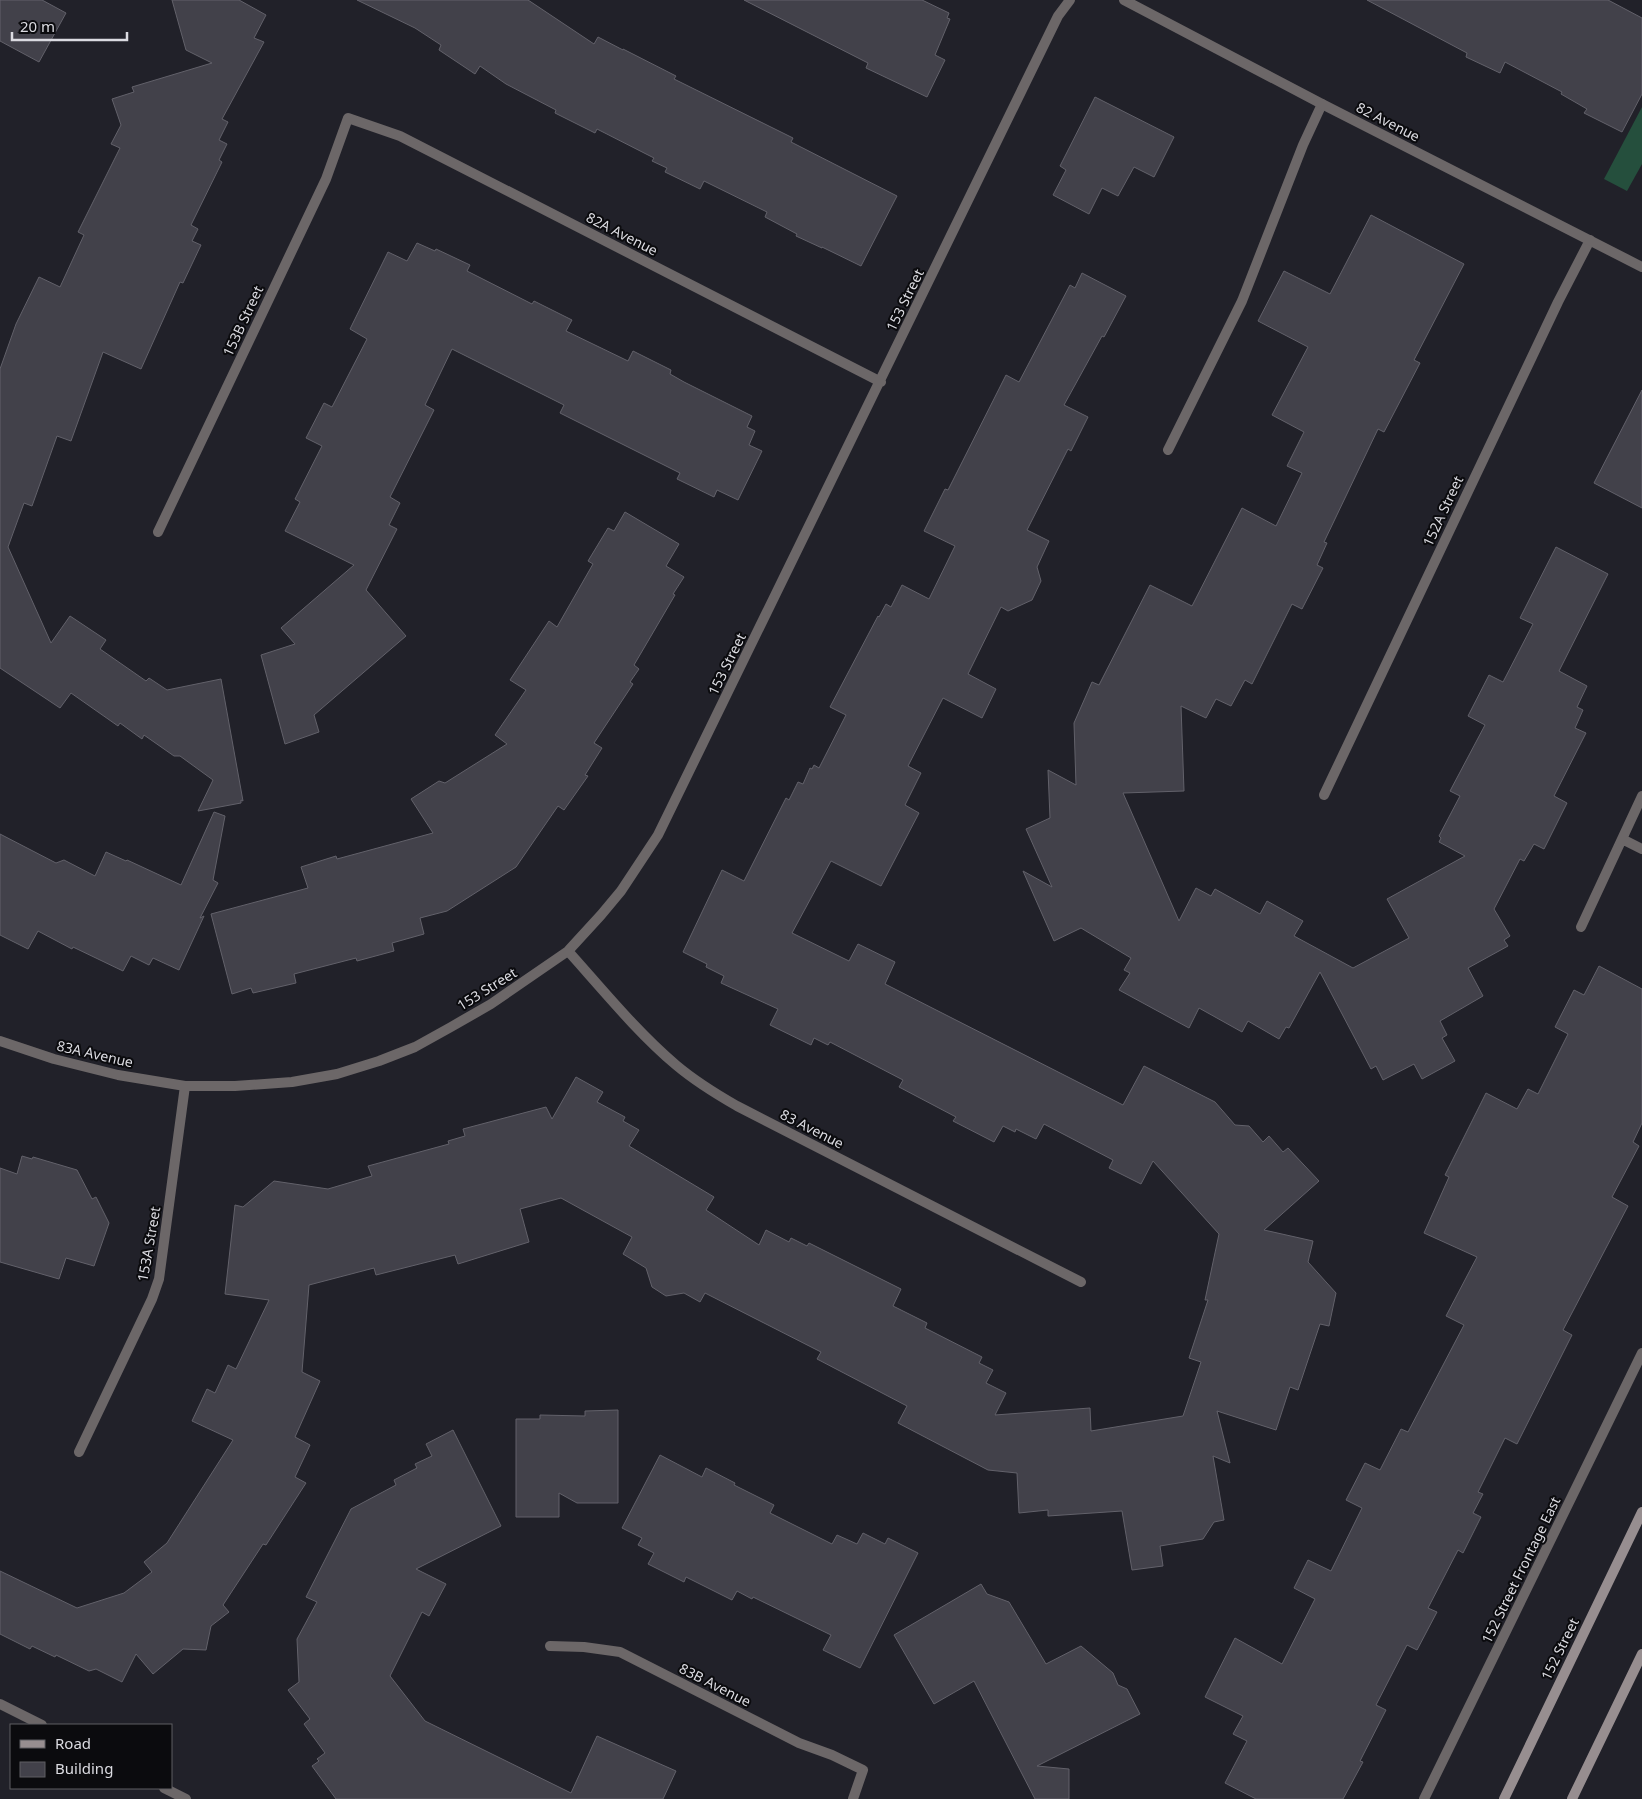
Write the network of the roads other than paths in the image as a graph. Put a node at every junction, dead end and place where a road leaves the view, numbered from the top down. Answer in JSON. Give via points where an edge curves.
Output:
{"nodes":[{"id":1,"x":1070,"y":0,"type":"edge"},
{"id":2,"x":1124,"y":0,"type":"edge"},
{"id":3,"x":1322,"y":104,"type":"junction"},
{"id":4,"x":348,"y":118,"type":"joint"},
{"id":5,"x":1590,"y":240,"type":"junction"},
{"id":6,"x":1642,"y":267,"type":"edge"},
{"id":7,"x":881,"y":382,"type":"junction"},
{"id":8,"x":1168,"y":450,"type":"dead end"},
{"id":9,"x":158,"y":532,"type":"dead end"},
{"id":10,"x":1324,"y":795,"type":"dead end"},
{"id":11,"x":1642,"y":796,"type":"edge"},
{"id":12,"x":1622,"y":839,"type":"junction"},
{"id":13,"x":1642,"y":848,"type":"edge"},
{"id":14,"x":1581,"y":927,"type":"dead end"},
{"id":15,"x":568,"y":951,"type":"junction"},
{"id":16,"x":0,"y":1041,"type":"edge"},
{"id":17,"x":186,"y":1086,"type":"junction"},
{"id":18,"x":1081,"y":1282,"type":"dead end"},
{"id":19,"x":1642,"y":1352,"type":"edge"},
{"id":20,"x":79,"y":1452,"type":"dead end"},
{"id":21,"x":1642,"y":1512,"type":"edge"},
{"id":22,"x":550,"y":1646,"type":"dead end"},
{"id":23,"x":1642,"y":1654,"type":"edge"},
{"id":24,"x":0,"y":1704,"type":"edge"},
{"id":25,"x":40,"y":1724,"type":"edge"},
{"id":26,"x":166,"y":1789,"type":"edge"},
{"id":27,"x":186,"y":1799,"type":"edge"},
{"id":28,"x":853,"y":1799,"type":"edge"},
{"id":29,"x":1424,"y":1799,"type":"edge"},
{"id":30,"x":1504,"y":1799,"type":"edge"},
{"id":31,"x":1572,"y":1799,"type":"edge"}],
"edges":[{"from":1,"to":7,"type":"street","name":"153 Street","via":[[1058,16]]},
{"from":2,"to":3,"type":"street","name":"82 Avenue"},
{"from":3,"to":5,"type":"street","name":"82 Avenue"},
{"from":3,"to":8,"type":"street","via":[[1242,301]]},
{"from":4,"to":7,"type":"street","name":"82A Avenue","via":[[400,136]]},
{"from":4,"to":9,"type":"street","name":"153B Street","via":[[326,179]]},
{"from":5,"to":6,"type":"street","name":"82 Avenue"},
{"from":5,"to":10,"type":"street","name":"152A Street"},
{"from":7,"to":15,"type":"street","name":"153 Street","via":[[658,835],[621,891]]},
{"from":11,"to":12,"type":"street"},
{"from":12,"to":13,"type":"street"},
{"from":12,"to":14,"type":"street"},
{"from":15,"to":17,"type":"street","name":"153 Street","via":[[491,1004],[415,1047],[379,1061],[337,1074],[292,1082]]},
{"from":15,"to":18,"type":"street","name":"83 Avenue","via":[[652,1043],[704,1086],[737,1106]]},
{"from":16,"to":17,"type":"street","name":"83A Avenue","via":[[118,1075]]},
{"from":17,"to":20,"type":"street","name":"153A Street","via":[[159,1279]]},
{"from":19,"to":29,"type":"street","name":"152 Street Frontage East"},
{"from":21,"to":30,"type":"main road","name":"152 Street"},
{"from":22,"to":28,"type":"street","name":"83B Avenue","via":[[620,1652],[799,1743],[863,1770]]},
{"from":23,"to":31,"type":"main road"},
{"from":24,"to":25,"type":"street"},
{"from":26,"to":27,"type":"street"}]}
